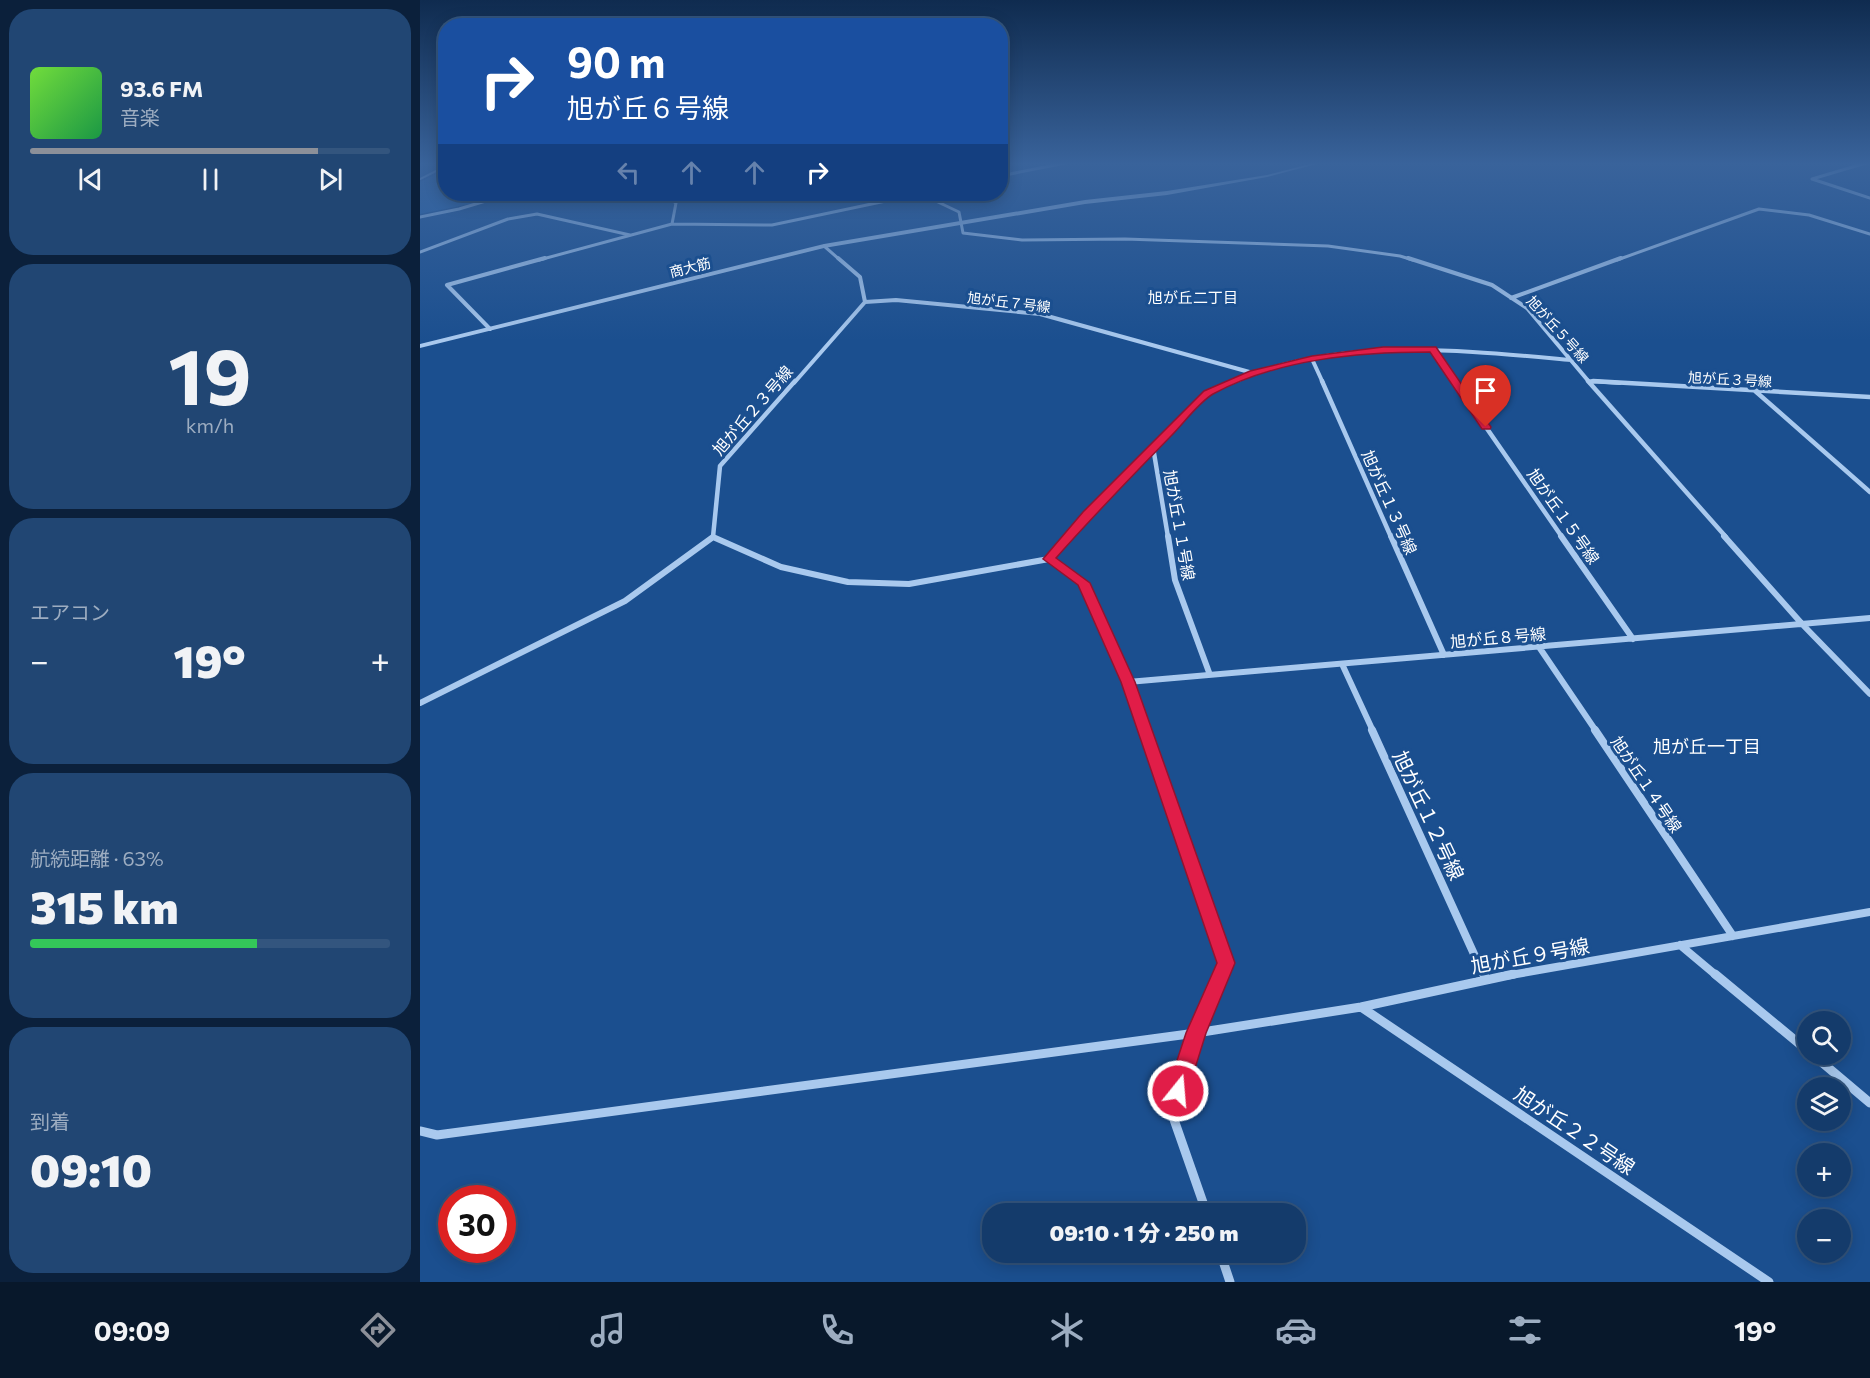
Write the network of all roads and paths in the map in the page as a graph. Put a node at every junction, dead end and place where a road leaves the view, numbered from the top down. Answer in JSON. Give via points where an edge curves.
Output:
{"nodes":[{"id":1,"x":500,"y":222,"type":"edge"},
{"id":2,"x":572,"y":222,"type":"edge"},
{"id":3,"x":786,"y":222,"type":"edge"},
{"id":4,"x":960,"y":222,"type":"joint"},
{"id":5,"x":1723,"y":222,"type":"edge"},
{"id":6,"x":1831,"y":222,"type":"edge"},
{"id":7,"x":672,"y":224,"type":"joint"},
{"id":8,"x":1870,"y":234,"type":"edge"},
{"id":9,"x":630,"y":235,"type":"junction"},
{"id":10,"x":824,"y":246,"type":"junction"},
{"id":11,"x":420,"y":252,"type":"edge"},
{"id":12,"x":1511,"y":298,"type":"junction"},
{"id":13,"x":865,"y":303,"type":"junction"},
{"id":14,"x":490,"y":329,"type":"junction"},
{"id":15,"x":420,"y":346,"type":"edge"},
{"id":16,"x":1432,"y":349,"type":"junction"},
{"id":17,"x":1312,"y":359,"type":"junction"},
{"id":18,"x":1572,"y":360,"type":"junction"},
{"id":19,"x":1253,"y":373,"type":"junction"},
{"id":20,"x":1588,"y":381,"type":"junction"},
{"id":21,"x":1754,"y":390,"type":"junction"},
{"id":22,"x":1870,"y":397,"type":"edge"},
{"id":23,"x":1153,"y":447,"type":"junction"},
{"id":24,"x":1870,"y":492,"type":"edge"},
{"id":25,"x":713,"y":537,"type":"junction"},
{"id":26,"x":1049,"y":559,"type":"junction"},
{"id":27,"x":1870,"y":618,"type":"edge"},
{"id":28,"x":1803,"y":625,"type":"junction"},
{"id":29,"x":1633,"y":639,"type":"junction"},
{"id":30,"x":1539,"y":647,"type":"junction"},
{"id":31,"x":1444,"y":655,"type":"junction"},
{"id":32,"x":1342,"y":664,"type":"junction"},
{"id":33,"x":1210,"y":675,"type":"junction"},
{"id":34,"x":1128,"y":682,"type":"junction"},
{"id":35,"x":1870,"y":694,"type":"edge"},
{"id":36,"x":420,"y":703,"type":"edge"},
{"id":37,"x":1870,"y":912,"type":"edge"},
{"id":38,"x":1733,"y":936,"type":"junction"},
{"id":39,"x":1680,"y":945,"type":"junction"},
{"id":40,"x":1485,"y":979,"type":"junction"},
{"id":41,"x":1362,"y":1007,"type":"junction"},
{"id":42,"x":1196,"y":1033,"type":"junction"},
{"id":43,"x":1797,"y":1042,"type":"edge"},
{"id":44,"x":1825,"y":1065,"type":"edge"},
{"id":45,"x":1870,"y":1103,"type":"edge"},
{"id":46,"x":420,"y":1131,"type":"edge"},
{"id":47,"x":1203,"y":1203,"type":"edge"},
{"id":48,"x":1224,"y":1263,"type":"edge"},
{"id":49,"x":1230,"y":1282,"type":"edge"},
{"id":50,"x":1769,"y":1282,"type":"edge"}],
"edges":[{"from":1,"to":11,"type":"street"},
{"from":2,"to":9,"type":"street"},
{"from":3,"to":7,"type":"street"},
{"from":4,"to":10,"type":"street","name":"商大筋"},
{"from":4,"to":12,"type":"street","name":"旭が丘５号線","via":[[963,233],[1022,240],[1125,239],[1328,246],[1400,256],[1492,285]]},
{"from":5,"to":12,"type":"street"},
{"from":6,"to":8,"type":"street"},
{"from":7,"to":9,"type":"street"},
{"from":9,"to":14,"type":"street","via":[[447,285]]},
{"from":10,"to":13,"type":"street","via":[[860,277]]},
{"from":10,"to":14,"type":"street","name":"商大筋"},
{"from":12,"to":18,"type":"street","name":"旭が丘５号線","via":[[1527,308]]},
{"from":13,"to":19,"type":"street","name":"旭が丘７号線","via":[[897,300],[1040,314]]},
{"from":13,"to":25,"type":"street","name":"旭が丘２３号線","via":[[720,466]]},
{"from":14,"to":15,"type":"street","name":"商大筋"},
{"from":16,"to":17,"type":"street","via":[[1383,350]]},
{"from":16,"to":18,"type":"street"},
{"from":16,"to":29,"type":"street","name":"旭が丘１５号線"},
{"from":17,"to":19,"type":"street"},
{"from":17,"to":31,"type":"street","name":"旭が丘１３号線"},
{"from":18,"to":20,"type":"street","name":"旭が丘５号線"},
{"from":19,"to":23,"type":"street","via":[[1208,393]]},
{"from":20,"to":21,"type":"street","name":"旭が丘３号線"},
{"from":20,"to":28,"type":"street","name":"旭が丘５号線"},
{"from":21,"to":22,"type":"street","name":"旭が丘３号線"},
{"from":21,"to":24,"type":"street"},
{"from":23,"to":26,"type":"street"},
{"from":23,"to":33,"type":"street","name":"旭が丘１１号線","via":[[1175,580]]},
{"from":25,"to":26,"type":"street","via":[[781,567],[848,582],[909,584]]},
{"from":25,"to":36,"type":"street","via":[[625,601]]},
{"from":26,"to":34,"type":"street","via":[[1083,583]]},
{"from":27,"to":28,"type":"street","name":"旭が丘８号線"},
{"from":28,"to":29,"type":"street","name":"旭が丘８号線"},
{"from":28,"to":35,"type":"street","name":"旭が丘５号線"},
{"from":29,"to":30,"type":"street","name":"旭が丘８号線"},
{"from":30,"to":31,"type":"street","name":"旭が丘８号線"},
{"from":30,"to":38,"type":"street","name":"旭が丘１４号線"},
{"from":31,"to":32,"type":"street","name":"旭が丘８号線"},
{"from":32,"to":33,"type":"street","name":"旭が丘８号線"},
{"from":32,"to":40,"type":"street","name":"旭が丘１２号線"},
{"from":33,"to":34,"type":"street","name":"旭が丘８号線"},
{"from":34,"to":42,"type":"street","via":[[1226,963]]},
{"from":37,"to":38,"type":"street","name":"旭が丘９号線"},
{"from":38,"to":39,"type":"street","name":"旭が丘９号線"},
{"from":39,"to":40,"type":"street","name":"旭が丘９号線"},
{"from":39,"to":43,"type":"street"},
{"from":40,"to":41,"type":"street","name":"旭が丘９号線"},
{"from":41,"to":42,"type":"street","name":"旭が丘９号線"},
{"from":41,"to":50,"type":"street","name":"旭が丘２２号線"},
{"from":42,"to":46,"type":"street","name":"旭が丘９号線","via":[[437,1135]]},
{"from":42,"to":47,"type":"street","via":[[1171,1111]]},
{"from":44,"to":45,"type":"street"},
{"from":48,"to":49,"type":"street"}]}
